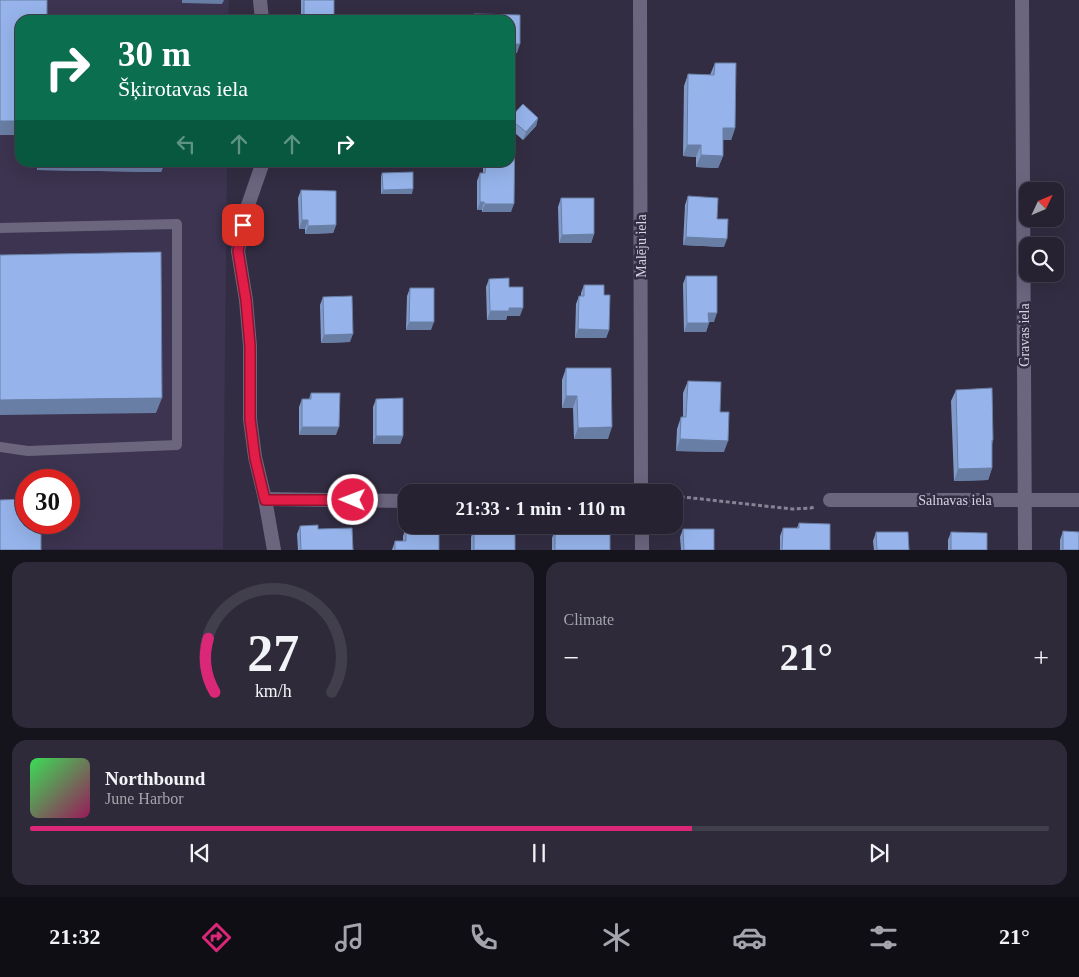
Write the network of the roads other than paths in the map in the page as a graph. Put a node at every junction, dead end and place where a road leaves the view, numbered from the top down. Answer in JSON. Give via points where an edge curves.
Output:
{"nodes":[{"id":1,"x":260,"y":0,"type":"edge"},
{"id":2,"x":640,"y":0,"type":"edge"},
{"id":3,"x":1022,"y":0,"type":"edge"},
{"id":4,"x":262,"y":15,"type":"edge"},
{"id":5,"x":261,"y":167,"type":"edge"},
{"id":6,"x":0,"y":228,"type":"edge"},
{"id":7,"x":0,"y":446,"type":"edge"},
{"id":8,"x":641,"y":484,"type":"edge"},
{"id":9,"x":265,"y":500,"type":"junction"},
{"id":10,"x":830,"y":500,"type":"road end"},
{"id":11,"x":1025,"y":500,"type":"junction"},
{"id":12,"x":1079,"y":500,"type":"edge"},
{"id":13,"x":398,"y":501,"type":"edge"},
{"id":14,"x":642,"y":534,"type":"edge"},
{"id":15,"x":274,"y":550,"type":"edge"},
{"id":16,"x":642,"y":550,"type":"edge"},
{"id":17,"x":1025,"y":550,"type":"edge"}],
"edges":[{"from":1,"to":4,"type":"street"},
{"from":2,"to":8,"type":"street","name":"Malēju iela"},
{"from":3,"to":11,"type":"street","name":"Gravas iela"},
{"from":5,"to":9,"type":"street","via":[[246,211],[238,251],[250,346],[250,419]]},
{"from":6,"to":7,"type":"lane","via":[[177,224],[177,445],[28,452]]},
{"from":9,"to":13,"type":"street"},
{"from":9,"to":15,"type":"street"},
{"from":10,"to":11,"type":"street","name":"Salnavas iela"},
{"from":11,"to":12,"type":"street","name":"Salnavas iela"},
{"from":11,"to":17,"type":"street","name":"Gravas iela"},
{"from":14,"to":16,"type":"street"}]}
